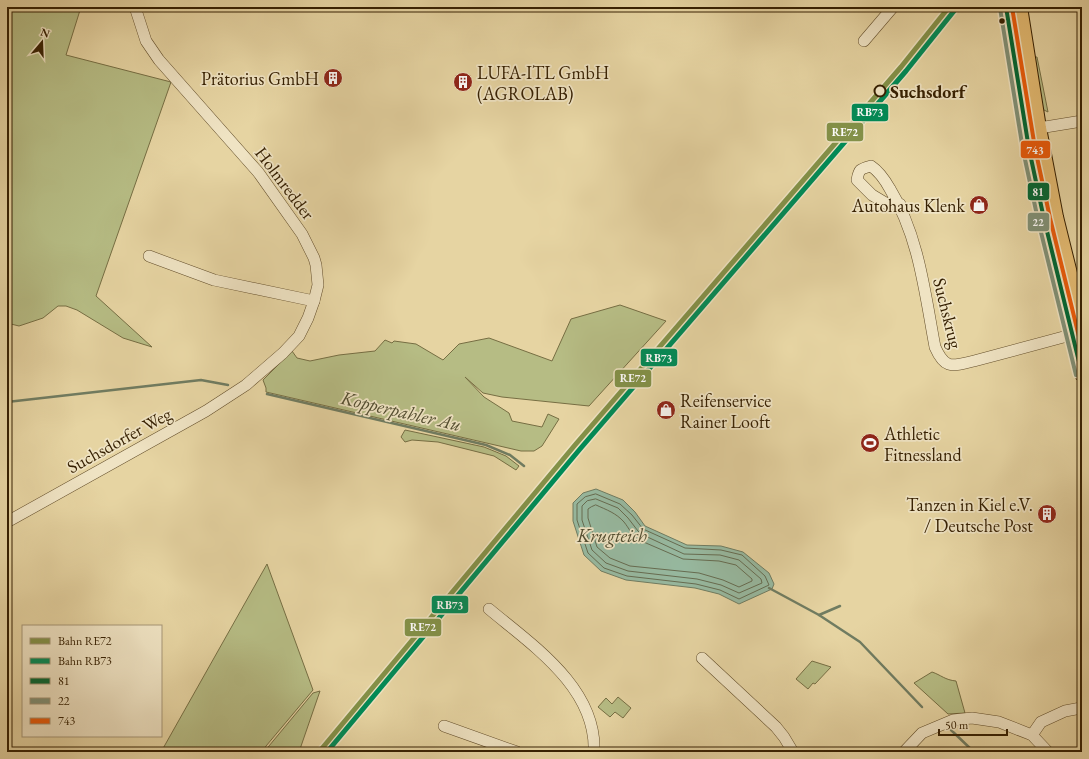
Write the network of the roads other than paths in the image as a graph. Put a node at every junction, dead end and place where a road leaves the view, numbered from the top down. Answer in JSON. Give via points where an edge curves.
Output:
{"nodes":[{"id":1,"x":135,"y":7,"type":"edge"},
{"id":2,"x":893,"y":7,"type":"edge"},
{"id":3,"x":1006,"y":7,"type":"edge"},
{"id":4,"x":1020,"y":7,"type":"edge"},
{"id":5,"x":864,"y":40,"type":"dead end"},
{"id":6,"x":1082,"y":121,"type":"edge"},
{"id":7,"x":1033,"y":129,"type":"junction"},
{"id":8,"x":900,"y":204,"type":"dead end"},
{"id":9,"x":149,"y":256,"type":"dead end"},
{"id":10,"x":314,"y":301,"type":"junction"},
{"id":11,"x":1082,"y":322,"type":"edge"},
{"id":12,"x":1077,"y":334,"type":"edge"},
{"id":13,"x":1082,"y":374,"type":"edge"},
{"id":14,"x":246,"y":384,"type":"joint"},
{"id":15,"x":7,"y":522,"type":"edge"},
{"id":16,"x":489,"y":608,"type":"dead end"},
{"id":17,"x":702,"y":658,"type":"dead end"},
{"id":18,"x":1082,"y":710,"type":"edge"},
{"id":19,"x":444,"y":726,"type":"dead end"},
{"id":20,"x":1032,"y":735,"type":"junction"},
{"id":21,"x":517,"y":752,"type":"edge"},
{"id":22,"x":594,"y":752,"type":"edge"},
{"id":23,"x":793,"y":752,"type":"edge"},
{"id":24,"x":904,"y":752,"type":"edge"},
{"id":25,"x":1048,"y":752,"type":"edge"}],
"edges":[{"from":1,"to":10,"type":"street","name":"Holmredder","via":[[146,41],[159,60],[258,172],[302,234],[316,265],[318,285]]},
{"from":2,"to":5,"type":"street"},
{"from":3,"to":7,"type":"main road"},
{"from":4,"to":7,"type":"main road"},
{"from":6,"to":7,"type":"street"},
{"from":7,"to":11,"type":"main road"},
{"from":7,"to":12,"type":"main road","via":[[1044,219]]},
{"from":8,"to":12,"type":"street","name":"Suchskrug","via":[[916,252],[935,347],[940,359],[945,363],[956,365]]},
{"from":9,"to":10,"type":"street","via":[[214,280]]},
{"from":10,"to":14,"type":"street","name":"Holmredder","via":[[299,336],[284,354]]},
{"from":12,"to":13,"type":"main road"},
{"from":14,"to":15,"type":"street","name":"Suchsdorfer Weg","via":[[206,411]]},
{"from":16,"to":22,"type":"street","via":[[569,681],[588,715]]},
{"from":17,"to":23,"type":"street","via":[[776,727]]},
{"from":18,"to":20,"type":"street","via":[[1081,708],[1065,711],[1042,722]]},
{"from":19,"to":21,"type":"street"},
{"from":20,"to":24,"type":"street","via":[[999,722],[972,718],[953,720],[922,732]]},
{"from":20,"to":25,"type":"street"}]}
